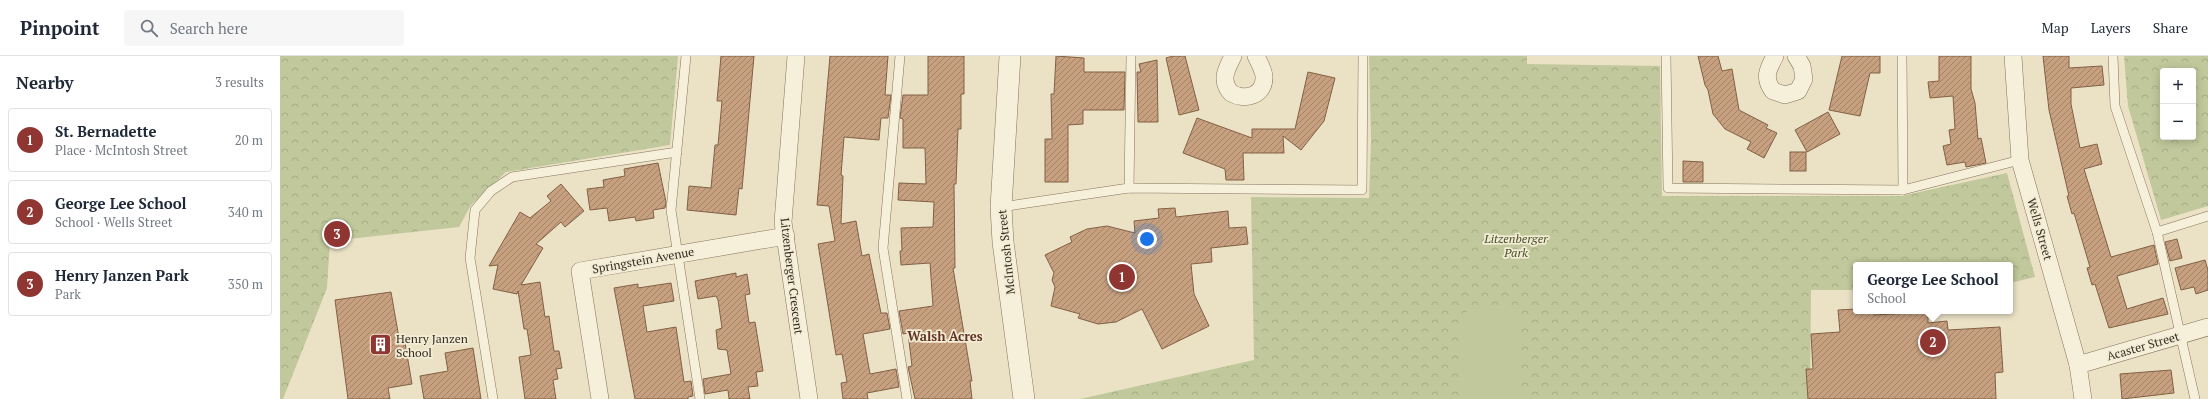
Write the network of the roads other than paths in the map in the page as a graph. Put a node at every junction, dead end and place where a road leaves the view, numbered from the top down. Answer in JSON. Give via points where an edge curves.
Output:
{"nodes":[{"id":1,"x":686,"y":56,"type":"edge"},
{"id":2,"x":796,"y":56,"type":"edge"},
{"id":3,"x":900,"y":56,"type":"edge"},
{"id":4,"x":1010,"y":56,"type":"edge"},
{"id":5,"x":1131,"y":56,"type":"edge"},
{"id":6,"x":1232,"y":56,"type":"edge"},
{"id":7,"x":1256,"y":56,"type":"edge"},
{"id":8,"x":1362,"y":56,"type":"edge"},
{"id":9,"x":1666,"y":56,"type":"edge"},
{"id":10,"x":1775,"y":56,"type":"edge"},
{"id":11,"x":1796,"y":56,"type":"edge"},
{"id":12,"x":1902,"y":56,"type":"edge"},
{"id":13,"x":2013,"y":56,"type":"edge"},
{"id":14,"x":2113,"y":56,"type":"edge"},
{"id":15,"x":676,"y":152,"type":"junction"},
{"id":16,"x":2020,"y":160,"type":"junction"},
{"id":17,"x":1129,"y":188,"type":"junction"},
{"id":18,"x":1903,"y":190,"type":"junction"},
{"id":19,"x":1001,"y":207,"type":"junction"},
{"id":20,"x":2208,"y":216,"type":"edge"},
{"id":21,"x":2157,"y":232,"type":"junction"},
{"id":22,"x":786,"y":236,"type":"junction"},
{"id":23,"x":676,"y":254,"type":"junction"},
{"id":24,"x":2208,"y":327,"type":"edge"},
{"id":25,"x":2182,"y":335,"type":"junction"},
{"id":26,"x":2078,"y":365,"type":"junction"},
{"id":27,"x":493,"y":399,"type":"edge"},
{"id":28,"x":600,"y":399,"type":"edge"},
{"id":29,"x":700,"y":399,"type":"edge"},
{"id":30,"x":808,"y":399,"type":"edge"},
{"id":31,"x":907,"y":399,"type":"edge"},
{"id":32,"x":1024,"y":399,"type":"edge"},
{"id":33,"x":2083,"y":399,"type":"edge"},
{"id":34,"x":2195,"y":399,"type":"edge"}],
"edges":[{"from":1,"to":15,"type":"lane"},
{"from":2,"to":22,"type":"street","name":"Litzenberger Crescent","via":[[784,216]]},
{"from":3,"to":31,"type":"lane","via":[[883,248]]},
{"from":4,"to":19,"type":"street","name":"McIntosh Street"},
{"from":5,"to":17,"type":"lane"},
{"from":6,"to":7,"type":"street","via":[[1224,74],[1224,81],[1231,93],[1244,98],[1257,93],[1264,82],[1264,75]]},
{"from":8,"to":17,"type":"lane","via":[[1362,190]]},
{"from":9,"to":18,"type":"lane","via":[[1668,188]]},
{"from":10,"to":11,"type":"street","via":[[1769,67],[1767,80],[1773,91],[1785,95],[1798,90],[1804,79],[1804,72]]},
{"from":12,"to":18,"type":"lane"},
{"from":13,"to":16,"type":"street","name":"Wells Street"},
{"from":14,"to":21,"type":"lane","via":[[2115,106]]},
{"from":15,"to":23,"type":"lane","via":[[671,210]]},
{"from":15,"to":27,"type":"lane","via":[[512,177],[491,191],[475,210],[470,258]]},
{"from":16,"to":18,"type":"lane"},
{"from":16,"to":26,"type":"street","name":"Wells Street"},
{"from":17,"to":19,"type":"lane"},
{"from":19,"to":32,"type":"street","name":"McIntosh Street","via":[[1003,242]]},
{"from":20,"to":21,"type":"lane"},
{"from":21,"to":25,"type":"lane"},
{"from":22,"to":23,"type":"street","name":"Springstein Avenue"},
{"from":22,"to":30,"type":"street","name":"Litzenberger Crescent"},
{"from":23,"to":28,"type":"street","name":"Springstein Avenue","via":[[580,271]]},
{"from":23,"to":29,"type":"lane"},
{"from":24,"to":25,"type":"street","name":"Acaster Street"},
{"from":25,"to":26,"type":"street","name":"Acaster Street"},
{"from":25,"to":34,"type":"lane"},
{"from":26,"to":33,"type":"street","name":"Wells Street"}]}
